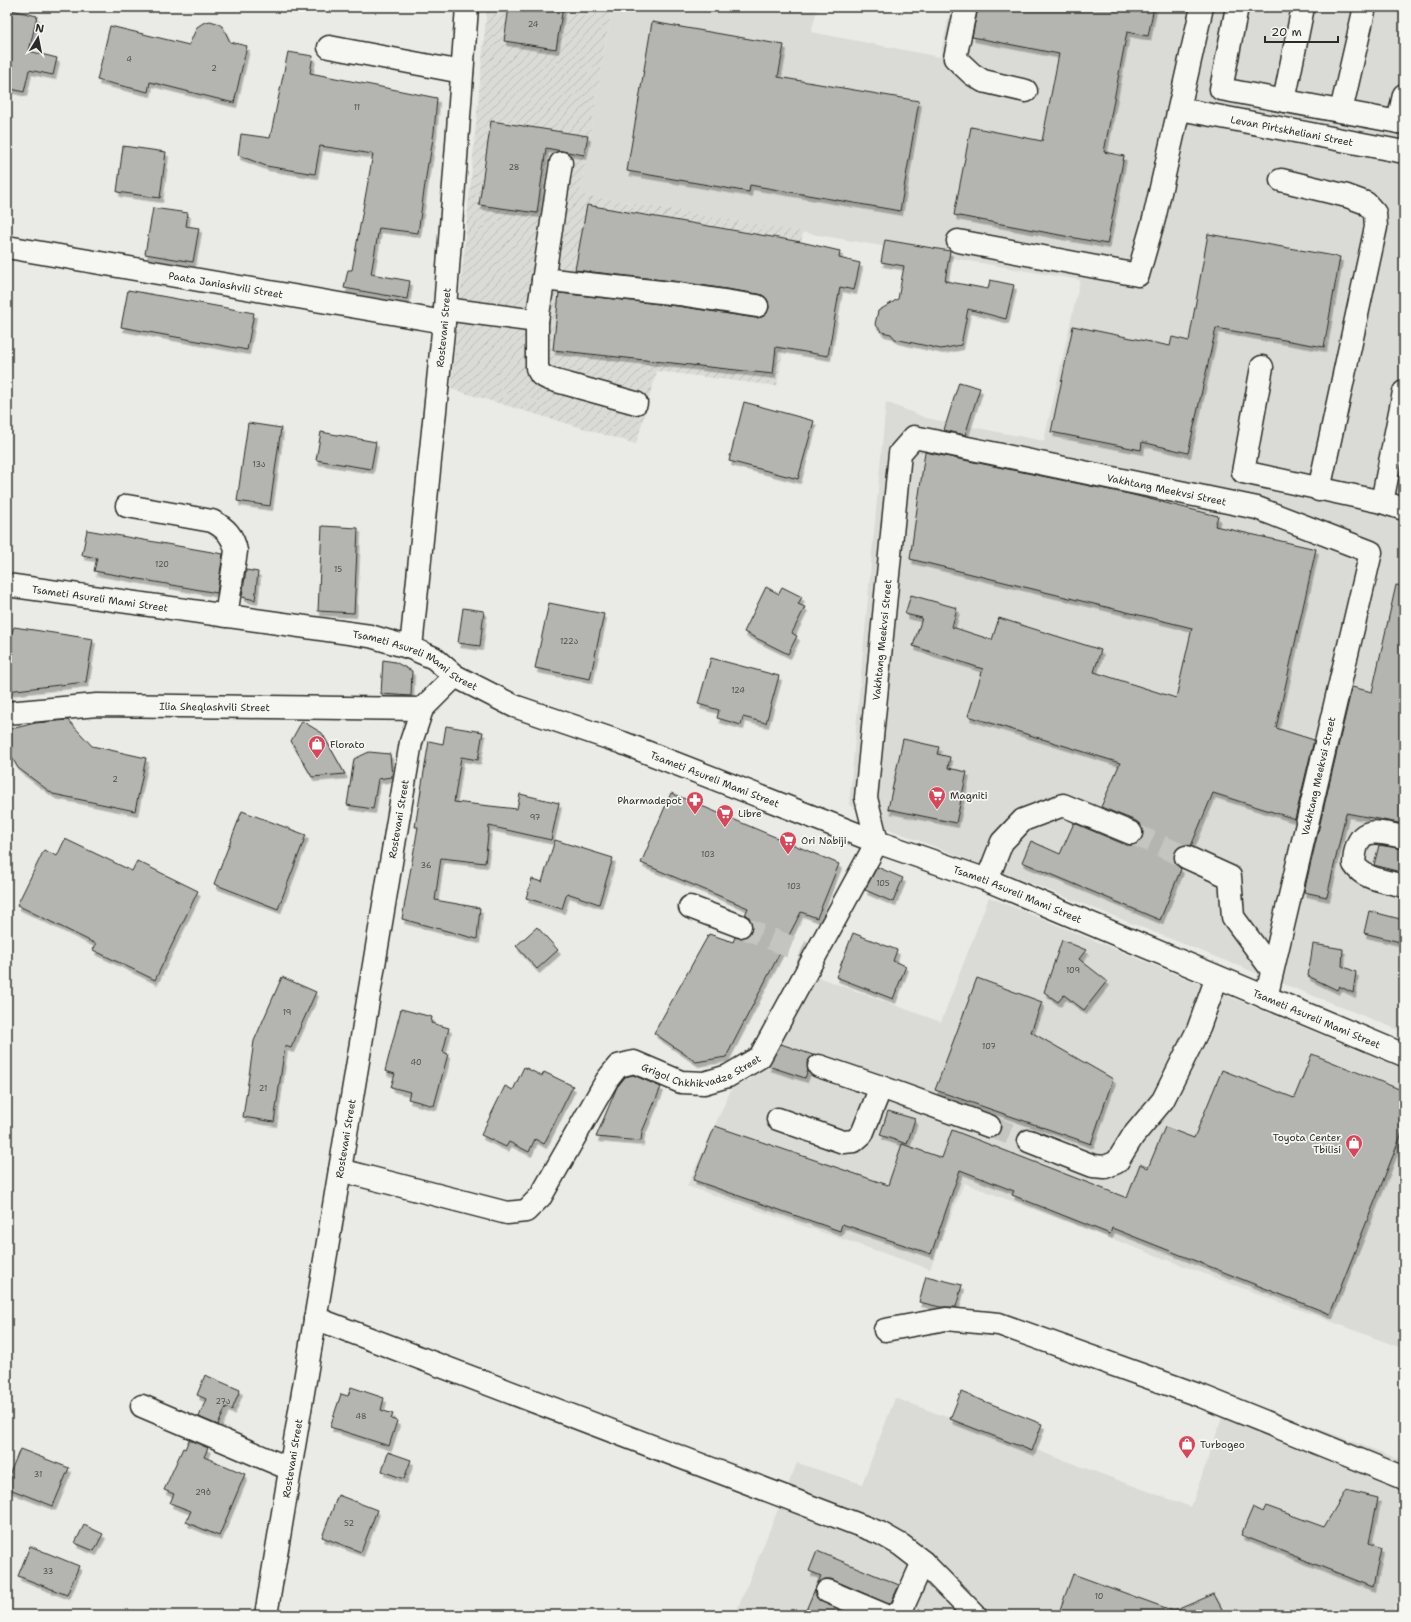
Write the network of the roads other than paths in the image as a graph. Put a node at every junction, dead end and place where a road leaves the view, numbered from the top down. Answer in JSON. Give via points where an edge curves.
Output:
{"nodes":[{"id":1,"x":465,"y":7,"type":"edge"},
{"id":2,"x":966,"y":7,"type":"edge"},
{"id":3,"x":1202,"y":7,"type":"edge"},
{"id":4,"x":1237,"y":7,"type":"edge"},
{"id":5,"x":1303,"y":7,"type":"edge"},
{"id":6,"x":1365,"y":7,"type":"edge"},
{"id":7,"x":329,"y":47,"type":"dead end"},
{"id":8,"x":462,"y":72,"type":"junction"},
{"id":9,"x":1026,"y":91,"type":"dead end"},
{"id":10,"x":1404,"y":95,"type":"edge"},
{"id":11,"x":1284,"y":101,"type":"junction"},
{"id":12,"x":1180,"y":109,"type":"junction"},
{"id":13,"x":1341,"y":111,"type":"junction"},
{"id":14,"x":1401,"y":123,"type":"edge"},
{"id":15,"x":1404,"y":152,"type":"edge"},
{"id":16,"x":561,"y":163,"type":"dead end"},
{"id":17,"x":1281,"y":180,"type":"dead end"},
{"id":18,"x":958,"y":241,"type":"dead end"},
{"id":19,"x":7,"y":246,"type":"edge"},
{"id":20,"x":543,"y":279,"type":"junction"},
{"id":21,"x":757,"y":306,"type":"dead end"},
{"id":22,"x":444,"y":316,"type":"junction"},
{"id":23,"x":537,"y":321,"type":"junction"},
{"id":24,"x":1262,"y":367,"type":"dead end"},
{"id":25,"x":1404,"y":392,"type":"edge"},
{"id":26,"x":636,"y":403,"type":"dead end"},
{"id":27,"x":1319,"y":490,"type":"junction"},
{"id":28,"x":1382,"y":502,"type":"junction"},
{"id":29,"x":127,"y":506,"type":"dead end"},
{"id":30,"x":1404,"y":509,"type":"edge"},
{"id":31,"x":7,"y":585,"type":"edge"},
{"id":32,"x":226,"y":616,"type":"junction"},
{"id":33,"x":411,"y":648,"type":"junction"},
{"id":34,"x":455,"y":676,"type":"junction"},
{"id":35,"x":422,"y":710,"type":"junction"},
{"id":36,"x":7,"y":713,"type":"edge"},
{"id":37,"x":1131,"y":833,"type":"tunnel mouth"},
{"id":38,"x":1404,"y":837,"type":"edge"},
{"id":39,"x":876,"y":842,"type":"junction"},
{"id":40,"x":1186,"y":857,"type":"tunnel mouth"},
{"id":41,"x":987,"y":880,"type":"junction"},
{"id":42,"x":1404,"y":886,"type":"edge"},
{"id":43,"x":690,"y":907,"type":"dead end"},
{"id":44,"x":740,"y":926,"type":"tunnel mouth"},
{"id":45,"x":1272,"y":970,"type":"junction"},
{"id":46,"x":1218,"y":976,"type":"junction"},
{"id":47,"x":1266,"y":998,"type":"junction"},
{"id":48,"x":1404,"y":1055,"type":"edge"},
{"id":49,"x":819,"y":1066,"type":"dead end"},
{"id":50,"x":881,"y":1086,"type":"junction"},
{"id":51,"x":778,"y":1119,"type":"dead end"},
{"id":52,"x":989,"y":1126,"type":"tunnel mouth"},
{"id":53,"x":1029,"y":1141,"type":"tunnel mouth"},
{"id":54,"x":340,"y":1170,"type":"junction"},
{"id":55,"x":315,"y":1318,"type":"junction"},
{"id":56,"x":885,"y":1330,"type":"dead end"},
{"id":57,"x":142,"y":1406,"type":"dead end"},
{"id":58,"x":290,"y":1470,"type":"junction"},
{"id":59,"x":1404,"y":1478,"type":"edge"},
{"id":60,"x":923,"y":1562,"type":"junction"},
{"id":61,"x":827,"y":1591,"type":"dead end"},
{"id":62,"x":266,"y":1615,"type":"edge"},
{"id":63,"x":884,"y":1615,"type":"edge"},
{"id":64,"x":896,"y":1615,"type":"edge"},
{"id":65,"x":975,"y":1615,"type":"edge"}],
"edges":[{"from":1,"to":8,"type":"street","name":"Rostevani Street"},
{"from":2,"to":9,"type":"street","via":[[955,58],[983,82]]},
{"from":3,"to":12,"type":"street"},
{"from":4,"to":11,"type":"street","via":[[1221,89]]},
{"from":5,"to":11,"type":"street"},
{"from":6,"to":13,"type":"street"},
{"from":7,"to":8,"type":"street"},
{"from":8,"to":22,"type":"street","name":"Rostevani Street"},
{"from":10,"to":14,"type":"street"},
{"from":11,"to":13,"type":"street"},
{"from":12,"to":15,"type":"street","name":"Levan Pirtskheliani Street"},
{"from":12,"to":18,"type":"street","via":[[1138,275]]},
{"from":13,"to":14,"type":"street"},
{"from":16,"to":20,"type":"street"},
{"from":17,"to":27,"type":"street","via":[[1347,196],[1366,203],[1375,213],[1376,227]]},
{"from":19,"to":22,"type":"street","name":"Paata Janiashvili Street"},
{"from":20,"to":21,"type":"street","via":[[679,294]]},
{"from":20,"to":23,"type":"street"},
{"from":22,"to":23,"type":"street","name":"Paata Janiashvili Street"},
{"from":22,"to":33,"type":"street","name":"Rostevani Street"},
{"from":23,"to":26,"type":"street","via":[[540,375]]},
{"from":24,"to":27,"type":"street","via":[[1243,472]]},
{"from":25,"to":28,"type":"street"},
{"from":27,"to":28,"type":"street"},
{"from":28,"to":30,"type":"street"},
{"from":29,"to":32,"type":"street","via":[[212,521],[223,527],[234,542],[236,551]]},
{"from":31,"to":32,"type":"street","name":"Tsameti Asureli Mami Street"},
{"from":32,"to":33,"type":"street","name":"Tsameti Asureli Mami Street","via":[[370,636]]},
{"from":33,"to":34,"type":"street","name":"Tsameti Asureli Mami Street","via":[[434,658]]},
{"from":34,"to":35,"type":"street","name":"Rostevani Street"},
{"from":34,"to":39,"type":"street","name":"Tsameti Asureli Mami Street","via":[[514,706],[623,743]]},
{"from":35,"to":36,"type":"street","name":"Ilia Sheqlashvili Street","via":[[97,705]]},
{"from":35,"to":54,"type":"street","name":"Rostevani Street","via":[[411,742]]},
{"from":37,"to":41,"type":"street","via":[[1063,805],[1023,820],[1002,842]]},
{"from":38,"to":42,"type":"street","via":[[1376,832],[1364,834],[1358,841],[1354,864],[1359,871],[1370,877]]},
{"from":39,"to":41,"type":"street","name":"Tsameti Asureli Mami Street"},
{"from":39,"to":45,"type":"street","name":"Vakhtang Meekvsi Street","via":[[866,798],[900,453],[914,437],[1258,508],[1371,552]]},
{"from":39,"to":54,"type":"street","name":"Grigol Chkhikvadze Street","via":[[809,954],[760,1057],[728,1076],[704,1083],[681,1082],[634,1062],[618,1066],[606,1080],[542,1196],[526,1211],[507,1213]]},
{"from":40,"to":45,"type":"street","via":[[1230,877],[1232,917]]},
{"from":41,"to":46,"type":"street","name":"Tsameti Asureli Mami Street"},
{"from":43,"to":44,"type":"street"},
{"from":45,"to":47,"type":"street","name":"Vakhtang Meekvsi Street"},
{"from":46,"to":47,"type":"street","name":"Tsameti Asureli Mami Street"},
{"from":46,"to":53,"type":"street","via":[[1198,1030],[1163,1100],[1133,1136],[1117,1162],[1105,1167],[1093,1166]]},
{"from":47,"to":48,"type":"street","name":"Tsameti Asureli Mami Street"},
{"from":49,"to":50,"type":"street"},
{"from":50,"to":51,"type":"street","via":[[862,1134],[854,1141],[843,1142]]},
{"from":50,"to":52,"type":"street"},
{"from":54,"to":55,"type":"street","name":"Rostevani Street"},
{"from":55,"to":58,"type":"street","name":"Rostevani Street"},
{"from":55,"to":60,"type":"street","via":[[880,1533]]},
{"from":56,"to":59,"type":"street","via":[[946,1319],[999,1324],[1201,1396]]},
{"from":57,"to":58,"type":"street"},
{"from":58,"to":62,"type":"street","name":"Rostevani Street"},
{"from":60,"to":64,"type":"street","via":[[901,1611]]},
{"from":60,"to":65,"type":"street"},
{"from":61,"to":63,"type":"street"}]}
